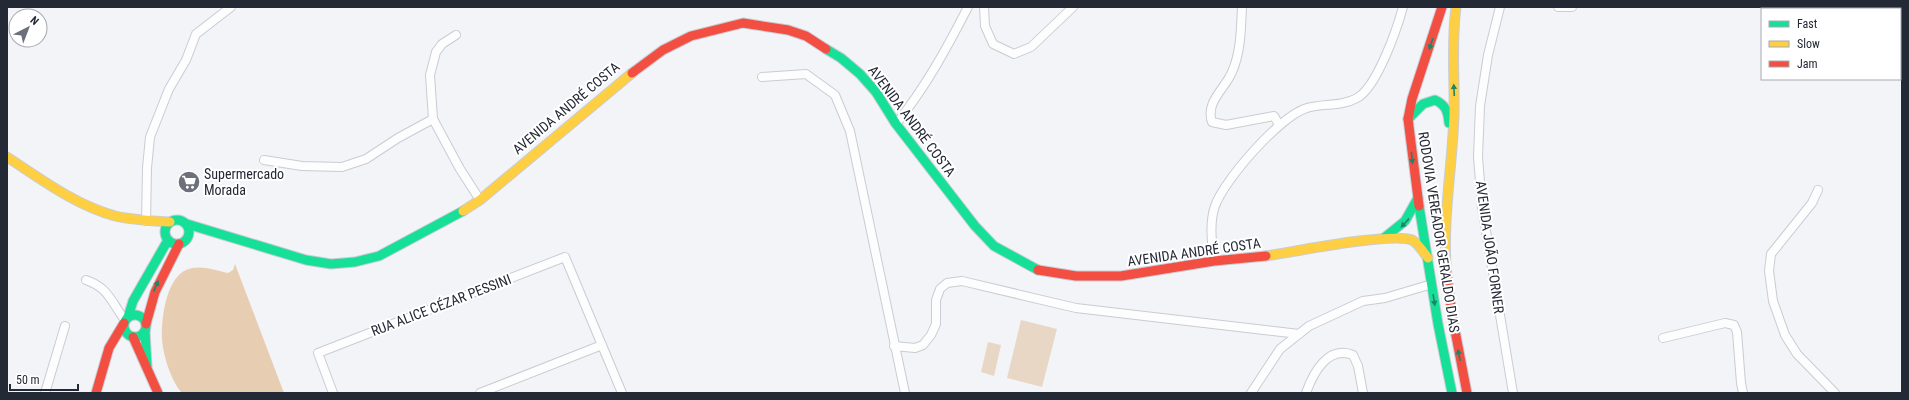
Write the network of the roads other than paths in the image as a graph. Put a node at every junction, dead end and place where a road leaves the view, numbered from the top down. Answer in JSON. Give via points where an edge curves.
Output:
{"nodes":[{"id":1,"x":231,"y":7,"type":"edge"},
{"id":2,"x":968,"y":7,"type":"edge"},
{"id":3,"x":984,"y":7,"type":"edge"},
{"id":4,"x":1074,"y":7,"type":"edge"},
{"id":5,"x":1242,"y":7,"type":"edge"},
{"id":6,"x":1403,"y":7,"type":"edge"},
{"id":7,"x":1442,"y":7,"type":"edge"},
{"id":8,"x":1456,"y":7,"type":"edge"},
{"id":9,"x":1500,"y":7,"type":"edge"},
{"id":10,"x":1558,"y":7,"type":"edge"},
{"id":11,"x":1572,"y":7,"type":"edge"},
{"id":12,"x":456,"y":35,"type":"dead end"},
{"id":13,"x":762,"y":77,"type":"dead end"},
{"id":14,"x":433,"y":119,"type":"junction"},
{"id":15,"x":1408,"y":119,"type":"junction"},
{"id":16,"x":896,"y":124,"type":"junction"},
{"id":17,"x":1279,"y":125,"type":"junction"},
{"id":18,"x":1452,"y":142,"type":"junction"},
{"id":19,"x":7,"y":157,"type":"edge"},
{"id":20,"x":264,"y":160,"type":"dead end"},
{"id":21,"x":1818,"y":190,"type":"dead end"},
{"id":22,"x":1418,"y":198,"type":"junction"},
{"id":23,"x":480,"y":200,"type":"junction"},
{"id":24,"x":148,"y":221,"type":"junction"},
{"id":25,"x":170,"y":222,"type":"junction"},
{"id":26,"x":187,"y":224,"type":"junction"},
{"id":27,"x":210,"y":230,"type":"junction"},
{"id":28,"x":166,"y":236,"type":"junction"},
{"id":29,"x":1382,"y":239,"type":"junction"},
{"id":30,"x":181,"y":243,"type":"junction"},
{"id":31,"x":1428,"y":258,"type":"junction"},
{"id":32,"x":1214,"y":261,"type":"junction"},
{"id":33,"x":86,"y":280,"type":"dead end"},
{"id":34,"x":1432,"y":284,"type":"junction"},
{"id":35,"x":126,"y":320,"type":"junction"},
{"id":36,"x":65,"y":326,"type":"dead end"},
{"id":37,"x":145,"y":327,"type":"junction"},
{"id":38,"x":1299,"y":334,"type":"junction"},
{"id":39,"x":130,"y":335,"type":"junction"},
{"id":40,"x":1663,"y":338,"type":"dead end"},
{"id":41,"x":602,"y":345,"type":"junction"},
{"id":42,"x":894,"y":346,"type":"junction"},
{"id":43,"x":103,"y":366,"type":"junction"},
{"id":44,"x":147,"y":371,"type":"junction"},
{"id":45,"x":45,"y":393,"type":"edge"},
{"id":46,"x":96,"y":393,"type":"edge"},
{"id":47,"x":158,"y":393,"type":"edge"},
{"id":48,"x":333,"y":393,"type":"edge"},
{"id":49,"x":480,"y":393,"type":"edge"},
{"id":50,"x":622,"y":393,"type":"edge"},
{"id":51,"x":905,"y":393,"type":"edge"},
{"id":52,"x":1251,"y":393,"type":"edge"},
{"id":53,"x":1306,"y":393,"type":"edge"},
{"id":54,"x":1363,"y":393,"type":"edge"},
{"id":55,"x":1452,"y":393,"type":"edge"},
{"id":56,"x":1467,"y":393,"type":"edge"},
{"id":57,"x":1513,"y":393,"type":"edge"},
{"id":58,"x":1744,"y":393,"type":"edge"},
{"id":59,"x":1835,"y":393,"type":"edge"}],
"edges":[{"from":1,"to":24,"type":"street","via":[[196,34],[186,60],[169,89],[150,137],[147,168]]},
{"from":2,"to":16,"type":"street","via":[[917,98]]},
{"from":3,"to":4,"type":"street","via":[[985,26],[993,44],[1014,54],[1031,47]]},
{"from":5,"to":17,"type":"street","via":[[1240,40],[1232,72],[1213,101],[1210,116],[1212,122],[1226,125],[1274,116]]},
{"from":6,"to":17,"type":"street","via":[[1378,72],[1366,90],[1357,98],[1340,104],[1306,108]]},
{"from":7,"to":15,"type":"main road","name":"RODOVIA VEREADOR GERALDO DIAS","one_way":true},
{"from":18,"to":8,"type":"main road","name":"RODOVIA VEREADOR GERALDO DIAS","one_way":true,"via":[[1453,25]]},
{"from":9,"to":57,"type":"street","name":"AVENIDA JOÃO FORNER","via":[[1488,55],[1480,106],[1478,157],[1482,207]]},
{"from":10,"to":11,"type":"street"},
{"from":12,"to":14,"type":"street","via":[[442,44],[434,58],[430,75]]},
{"from":13,"to":42,"type":"street","via":[[806,74],[835,95],[850,131]]},
{"from":14,"to":20,"type":"street","via":[[366,159],[342,167],[302,166]]},
{"from":14,"to":23,"type":"street"},
{"from":15,"to":18,"type":"main road","via":[[1424,103],[1430,100],[1440,102],[1448,110]]},
{"from":15,"to":22,"type":"main road","name":"RODOVIA VEREADOR GERALDO DIAS","one_way":true},
{"from":16,"to":23,"type":"main road","name":"AVENIDA ANDRÉ COSTA","via":[[876,92],[860,74],[824,46],[788,30],[743,23],[691,36],[663,50],[608,90]]},
{"from":16,"to":32,"type":"main road","name":"AVENIDA ANDRÉ COSTA","via":[[975,226],[994,246],[1035,270],[1053,274],[1121,276]]},
{"from":17,"to":32,"type":"street","via":[[1222,190],[1214,208],[1211,238]]},
{"from":56,"to":18,"type":"main road","name":"RODOVIA VEREADOR GERALDO DIAS","one_way":true,"via":[[1454,332],[1447,281],[1445,236]]},
{"from":19,"to":24,"type":"main road","via":[[84,204],[109,214]]},
{"from":21,"to":59,"type":"street","via":[[1812,203],[1771,254],[1769,271],[1773,301],[1785,335],[1797,354]]},
{"from":22,"to":29,"type":"main road","name":"AVENIDA ANDRÉ COSTA","one_way":true,"via":[[1408,220]]},
{"from":22,"to":31,"type":"main road","name":"RODOVIA VEREADOR GERALDO DIAS"},
{"from":23,"to":27,"type":"main road","name":"AVENIDA ANDRÉ COSTA","via":[[451,219],[379,256],[355,262],[331,264],[306,260]]},
{"from":24,"to":25,"type":"main road"},
{"from":24,"to":28,"type":"main road"},
{"from":25,"to":26,"type":"main road","via":[[180,220]]},
{"from":25,"to":28,"type":"main road","via":[[165,228]]},
{"from":26,"to":27,"type":"main road","name":"AVENIDA ANDRÉ COSTA"},
{"from":26,"to":30,"type":"main road","via":[[189,232],[186,240]]},
{"from":27,"to":30,"type":"main road"},
{"from":28,"to":30,"type":"main road","via":[[175,244]]},
{"from":28,"to":35,"type":"main road"},
{"from":29,"to":31,"type":"main road","name":"AVENIDA ANDRÉ COSTA","via":[[1414,241]]},
{"from":29,"to":32,"type":"main road","name":"AVENIDA ANDRÉ COSTA"},
{"from":37,"to":30,"type":"main road","one_way":true,"via":[[148,308],[157,284]]},
{"from":31,"to":34,"type":"main road","name":"RODOVIA VEREADOR GERALDO DIAS"},
{"from":33,"to":35,"type":"street","via":[[98,284],[105,290]]},
{"from":34,"to":38,"type":"street","via":[[1385,298],[1363,301],[1310,326]]},
{"from":34,"to":55,"type":"main road","name":"RODOVIA VEREADOR GERALDO DIAS","one_way":true},
{"from":35,"to":37,"type":"main road","via":[[139,315]]},
{"from":35,"to":39,"type":"main road","via":[[124,331]]},
{"from":35,"to":43,"type":"main road","via":[[115,334],[104,357]]},
{"from":36,"to":45,"type":"street"},
{"from":37,"to":39,"type":"main road","via":[[140,336]]},
{"from":37,"to":44,"type":"main road"},
{"from":38,"to":42,"type":"street","via":[[1076,308],[962,282],[947,283],[940,288],[936,300],[936,324],[932,335],[923,345],[915,348]]},
{"from":38,"to":52,"type":"street","via":[[1280,349]]},
{"from":39,"to":43,"type":"main road"},
{"from":39,"to":44,"type":"main road"},
{"from":40,"to":58,"type":"street","via":[[1725,323],[1734,325]]},
{"from":41,"to":48,"type":"street","name":"RUA ALICE CÉZAR PESSINI","via":[[565,257],[318,353]]},
{"from":41,"to":49,"type":"street"},
{"from":41,"to":50,"type":"street"},
{"from":42,"to":51,"type":"street"},
{"from":43,"to":46,"type":"main road"},
{"from":44,"to":47,"type":"main road"},
{"from":53,"to":54,"type":"street","via":[[1316,370],[1328,358],[1347,352],[1354,355]]}]}
